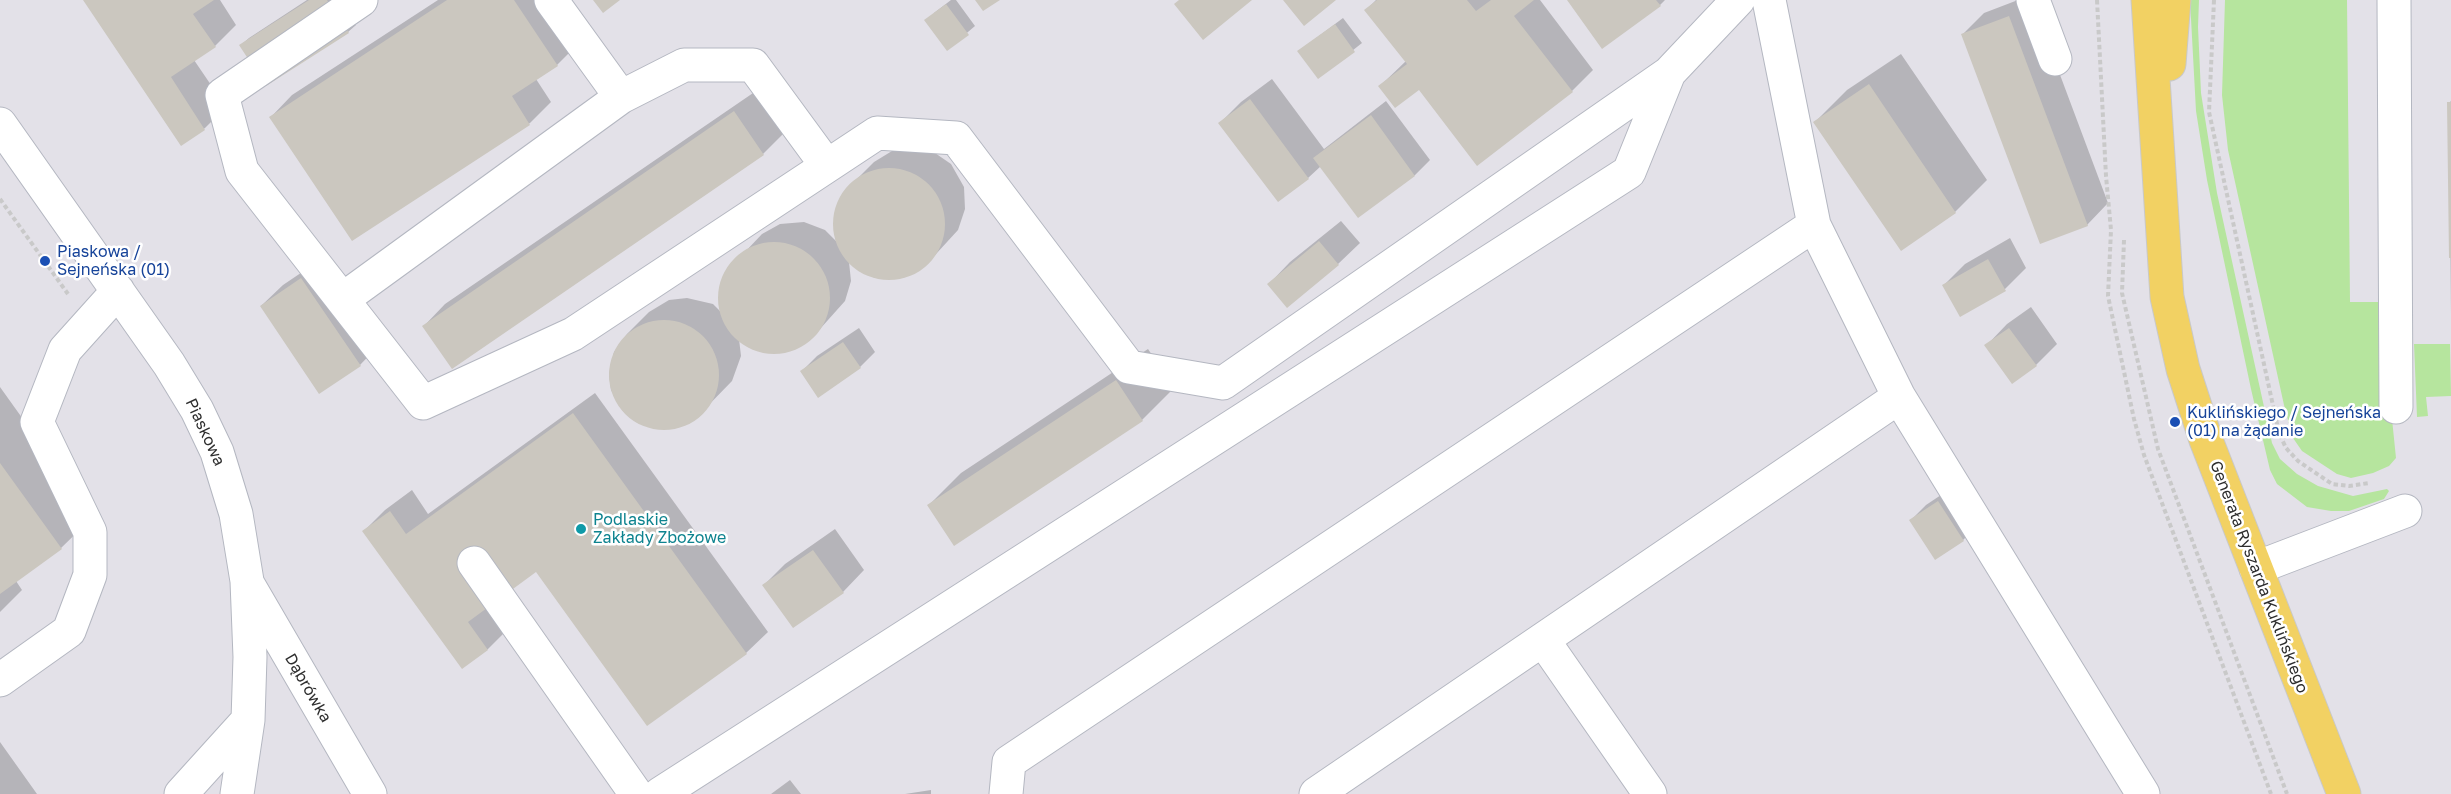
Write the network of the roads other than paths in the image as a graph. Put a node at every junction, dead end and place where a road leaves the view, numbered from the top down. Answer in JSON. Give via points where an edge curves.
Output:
{"nodes":[{"id":1,"x":361,"y":0,"type":"edge"},
{"id":2,"x":551,"y":0,"type":"edge"},
{"id":3,"x":1738,"y":0,"type":"edge"},
{"id":4,"x":1769,"y":0,"type":"edge"},
{"id":5,"x":2033,"y":0,"type":"edge"},
{"id":6,"x":2148,"y":0,"type":"edge"},
{"id":7,"x":2174,"y":0,"type":"edge"},
{"id":8,"x":2394,"y":0,"type":"edge"},
{"id":9,"x":2055,"y":59,"type":"dead end"},
{"id":10,"x":1669,"y":73,"type":"junction"},
{"id":11,"x":621,"y":97,"type":"junction"},
{"id":12,"x":0,"y":124,"type":"edge"},
{"id":13,"x":827,"y":166,"type":"junction"},
{"id":14,"x":2161,"y":179,"type":"junction"},
{"id":15,"x":1814,"y":225,"type":"junction"},
{"id":16,"x":118,"y":291,"type":"junction"},
{"id":17,"x":343,"y":299,"type":"junction"},
{"id":18,"x":1899,"y":398,"type":"junction"},
{"id":19,"x":2396,"y":407,"type":"dead end"},
{"id":20,"x":2405,"y":511,"type":"dead end"},
{"id":21,"x":474,"y":563,"type":"dead end"},
{"id":22,"x":2256,"y":568,"type":"junction"},
{"id":23,"x":247,"y":582,"type":"junction"},
{"id":24,"x":1543,"y":640,"type":"junction"},
{"id":25,"x":0,"y":680,"type":"edge"},
{"id":26,"x":248,"y":720,"type":"junction"},
{"id":27,"x":181,"y":794,"type":"edge"},
{"id":28,"x":237,"y":794,"type":"edge"},
{"id":29,"x":370,"y":794,"type":"edge"},
{"id":30,"x":636,"y":794,"type":"edge"},
{"id":31,"x":660,"y":794,"type":"edge"},
{"id":32,"x":1006,"y":794,"type":"edge"},
{"id":33,"x":1316,"y":794,"type":"edge"},
{"id":34,"x":1650,"y":794,"type":"edge"},
{"id":35,"x":2143,"y":794,"type":"edge"},
{"id":36,"x":2344,"y":794,"type":"edge"}],
"edges":[{"from":1,"to":17,"type":"street","via":[[222,95],[242,171]]},
{"from":2,"to":11,"type":"street"},
{"from":3,"to":10,"type":"street"},
{"from":4,"to":15,"type":"street"},
{"from":5,"to":9,"type":"street"},
{"from":6,"to":14,"type":"main road","name":"Generała Ryszarda Kuklińskiego"},
{"from":7,"to":14,"type":"main road","name":"Generała Ryszarda Kuklińskiego"},
{"from":8,"to":19,"type":"street"},
{"from":10,"to":13,"type":"street","via":[[1223,383],[1129,367],[956,138],[877,133]]},
{"from":10,"to":31,"type":"street","via":[[1629,172]]},
{"from":11,"to":13,"type":"street","via":[[684,64],[753,65]]},
{"from":11,"to":17,"type":"street"},
{"from":12,"to":16,"type":"street","name":"Piaskowa"},
{"from":13,"to":17,"type":"street","via":[[573,334],[423,403]]},
{"from":14,"to":22,"type":"main road","name":"Generała Ryszarda Kuklińskiego","via":[[2167,297],[2183,369]]},
{"from":15,"to":18,"type":"street"},
{"from":15,"to":32,"type":"street","via":[[1009,762]]},
{"from":16,"to":23,"type":"street","name":"Piaskowa","via":[[169,364],[217,452],[236,513]]},
{"from":16,"to":25,"type":"street","via":[[65,350],[37,422],[90,532],[90,574],[69,631]]},
{"from":18,"to":24,"type":"street"},
{"from":18,"to":35,"type":"street"},
{"from":20,"to":22,"type":"street"},
{"from":21,"to":30,"type":"street"},
{"from":22,"to":36,"type":"main road","name":"Generała Ryszarda Kuklińskiego"},
{"from":23,"to":26,"type":"street","name":"Piaskowa"},
{"from":23,"to":29,"type":"street","name":"Dąbrówka"},
{"from":24,"to":33,"type":"street"},
{"from":24,"to":34,"type":"street"},
{"from":26,"to":27,"type":"street"},
{"from":26,"to":28,"type":"street","name":"Piaskowa"}]}
